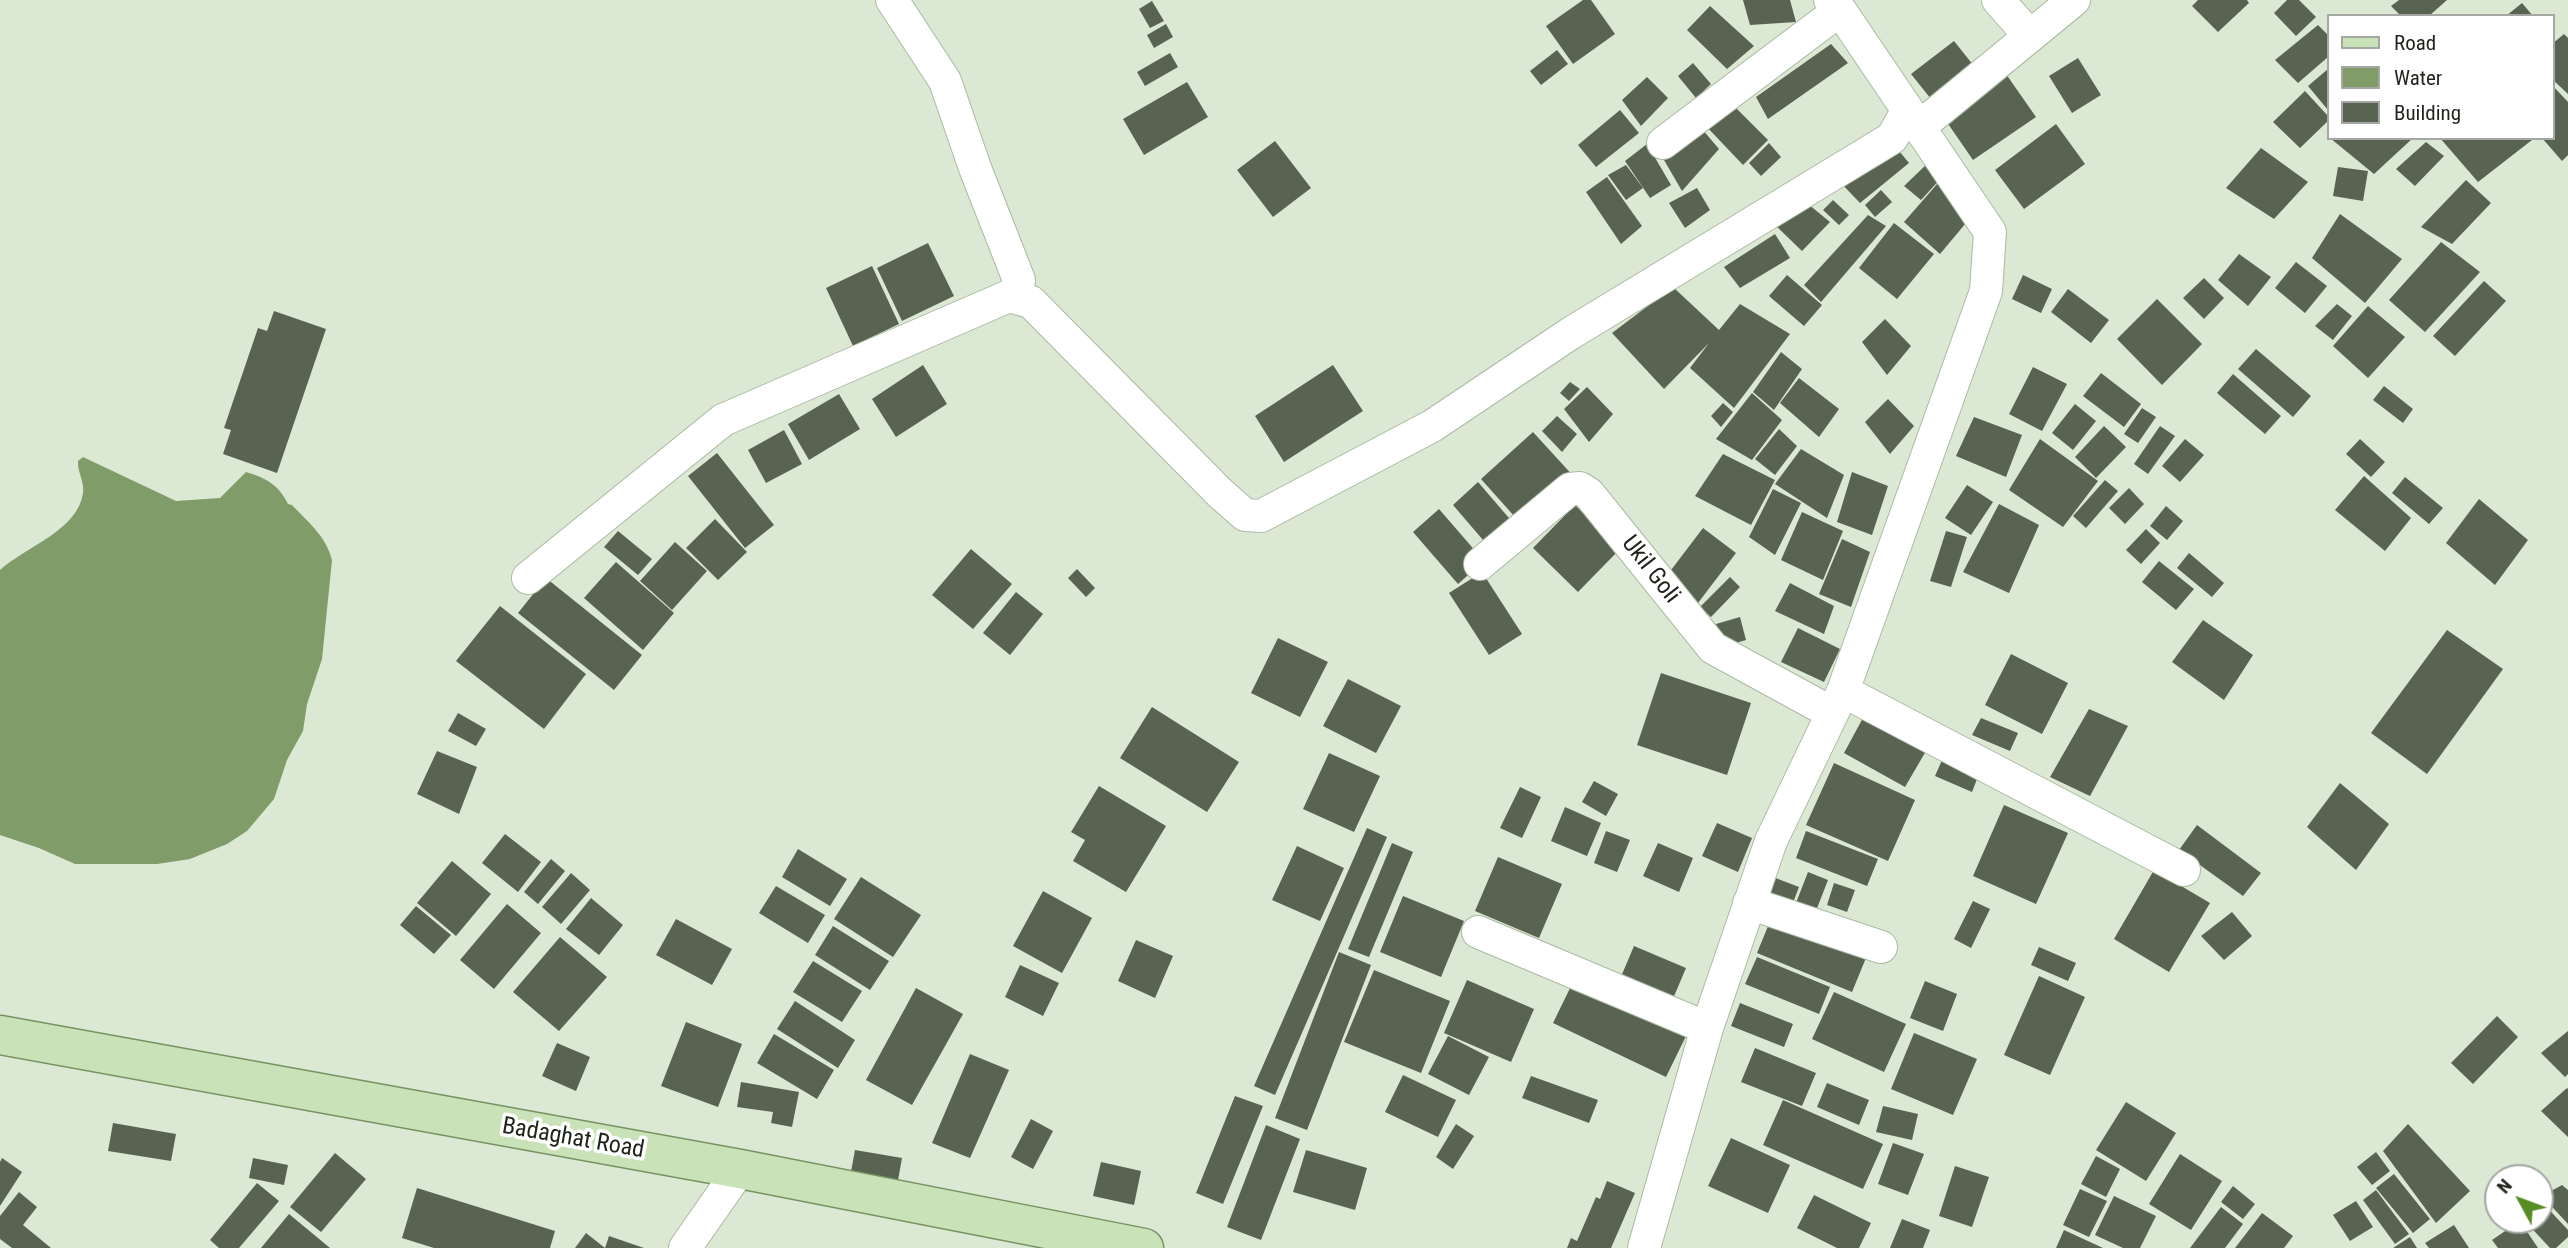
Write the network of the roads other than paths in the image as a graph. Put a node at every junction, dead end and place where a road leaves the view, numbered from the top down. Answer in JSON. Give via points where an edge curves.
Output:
{"nodes":[{"id":1,"x":892,"y":0,"type":"edge"},
{"id":2,"x":1998,"y":0,"type":"edge"},
{"id":3,"x":2074,"y":0,"type":"edge"},
{"id":4,"x":1835,"y":5,"type":"edge"},
{"id":5,"x":2030,"y":36,"type":"junction"},
{"id":6,"x":1912,"y":120,"type":"junction"},
{"id":7,"x":1663,"y":143,"type":"dead end"},
{"id":8,"x":1016,"y":298,"type":"junction"},
{"id":9,"x":1480,"y":564,"type":"dead end"},
{"id":10,"x":528,"y":578,"type":"dead end"},
{"id":11,"x":1838,"y":702,"type":"junction"},
{"id":12,"x":2184,"y":870,"type":"dead end"},
{"id":13,"x":1749,"y":903,"type":"junction"},
{"id":14,"x":1478,"y":932,"type":"dead end"},
{"id":15,"x":1881,"y":947,"type":"dead end"},
{"id":16,"x":1707,"y":1028,"type":"junction"},
{"id":17,"x":0,"y":1035,"type":"edge"},
{"id":18,"x":740,"y":1169,"type":"junction"},
{"id":19,"x":685,"y":1248,"type":"edge"},
{"id":20,"x":1144,"y":1248,"type":"edge"},
{"id":21,"x":1644,"y":1248,"type":"edge"}],
"edges":[{"from":1,"to":8,"type":"street","via":[[945,81],[1019,280]]},
{"from":2,"to":5,"type":"street"},
{"from":3,"to":5,"type":"street"},
{"from":4,"to":6,"type":"street"},
{"from":4,"to":7,"type":"street"},
{"from":5,"to":6,"type":"street"},
{"from":6,"to":8,"type":"street","via":[[1892,138],[1571,333],[1432,426],[1261,516],[1245,515],[1220,493],[1031,302]]},
{"from":6,"to":11,"type":"street","via":[[1990,232],[1986,291]]},
{"from":8,"to":10,"type":"street","via":[[1009,296],[723,420]]},
{"from":9,"to":11,"type":"street","name":"Ukil Goli","via":[[1570,489],[1580,488],[1713,648]]},
{"from":11,"to":12,"type":"street"},
{"from":11,"to":13,"type":"street","via":[[1770,841]]},
{"from":13,"to":15,"type":"street"},
{"from":13,"to":16,"type":"street"},
{"from":14,"to":16,"type":"street"},
{"from":16,"to":21,"type":"street"},
{"from":17,"to":18,"type":"main road","name":"Badaghat Road"},
{"from":18,"to":19,"type":"street"},
{"from":18,"to":20,"type":"main road","name":"Badaghat Road"}]}
